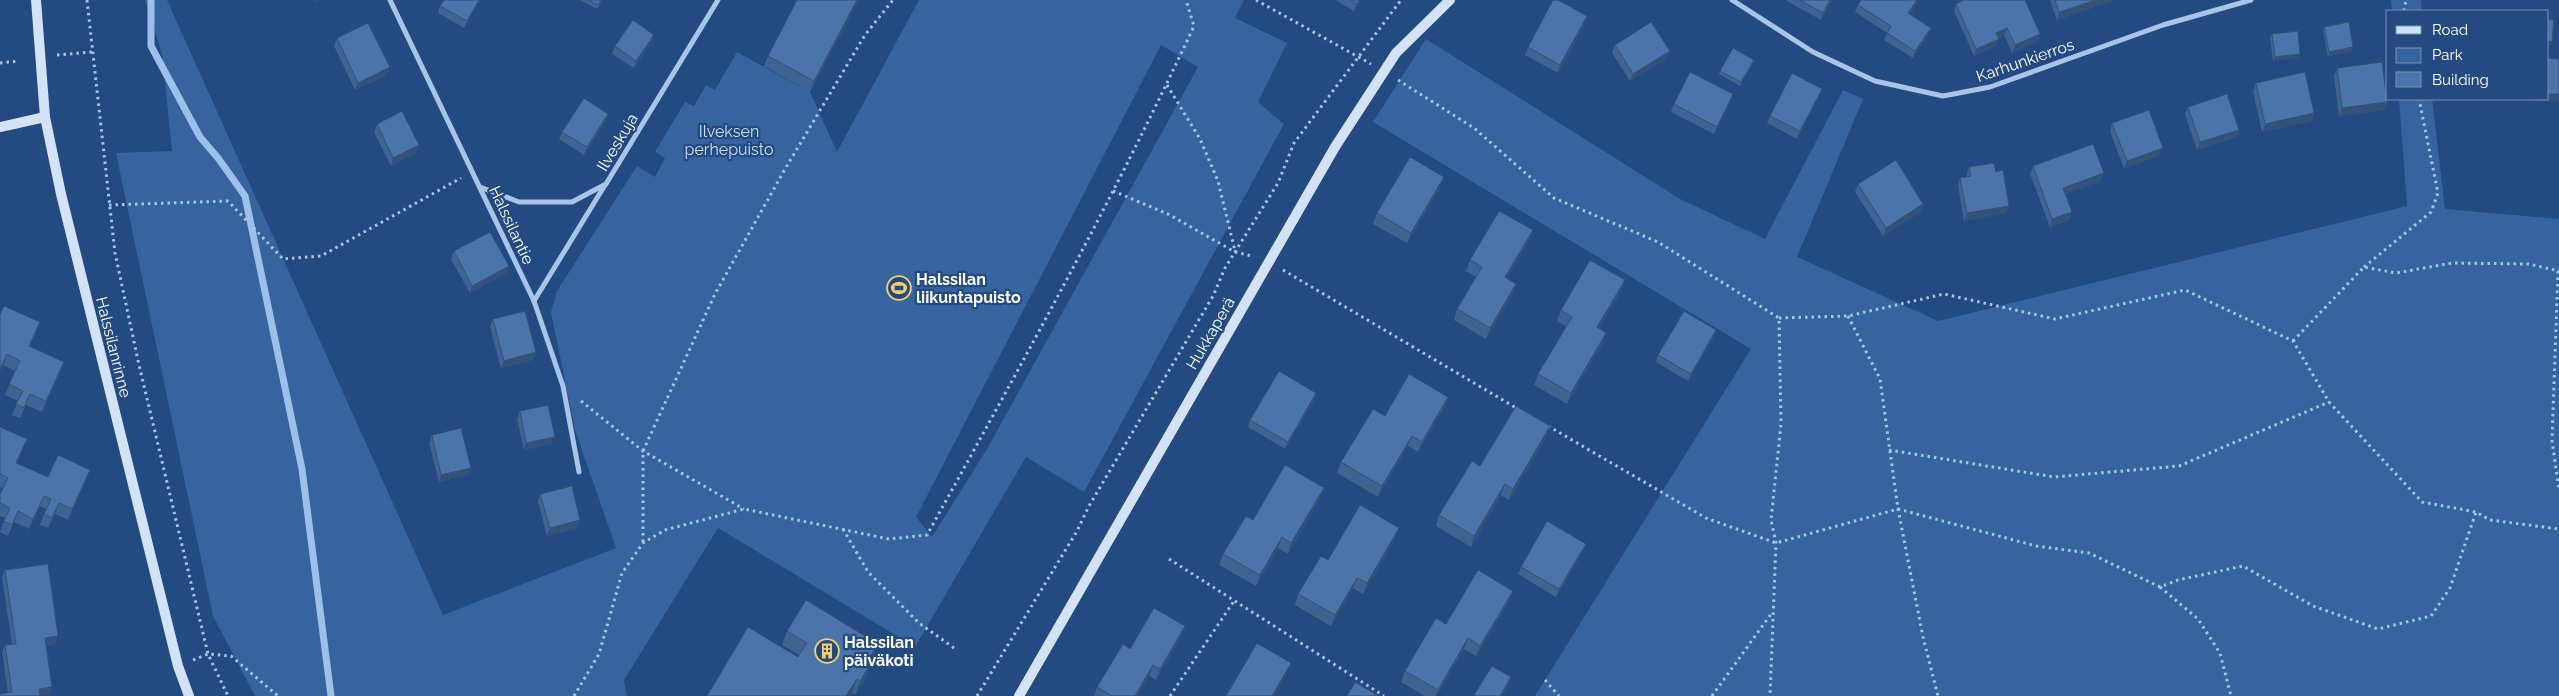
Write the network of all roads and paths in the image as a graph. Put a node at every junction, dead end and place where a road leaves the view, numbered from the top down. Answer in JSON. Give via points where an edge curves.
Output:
{"nodes":[{"id":1,"x":36,"y":0,"type":"edge"},
{"id":2,"x":87,"y":0,"type":"edge"},
{"id":3,"x":390,"y":0,"type":"edge"},
{"id":4,"x":718,"y":0,"type":"edge"},
{"id":5,"x":893,"y":0,"type":"edge"},
{"id":6,"x":1186,"y":0,"type":"edge"},
{"id":7,"x":1256,"y":0,"type":"edge"},
{"id":8,"x":1401,"y":0,"type":"edge"},
{"id":9,"x":1450,"y":0,"type":"edge"},
{"id":10,"x":1732,"y":0,"type":"edge"},
{"id":11,"x":2252,"y":0,"type":"edge"},
{"id":12,"x":92,"y":52,"type":"junction"},
{"id":13,"x":54,"y":55,"type":"dead end"},
{"id":14,"x":1359,"y":56,"type":"junction"},
{"id":15,"x":19,"y":61,"type":"dead end"},
{"id":16,"x":0,"y":63,"type":"edge"},
{"id":17,"x":1384,"y":72,"type":"junction"},
{"id":18,"x":1167,"y":84,"type":"junction"},
{"id":19,"x":2419,"y":100,"type":"edge"},
{"id":20,"x":45,"y":117,"type":"junction"},
{"id":21,"x":0,"y":127,"type":"edge"},
{"id":22,"x":472,"y":172,"type":"junction"},
{"id":23,"x":606,"y":184,"type":"junction"},
{"id":24,"x":480,"y":187,"type":"junction"},
{"id":25,"x":1113,"y":191,"type":"junction"},
{"id":26,"x":110,"y":206,"type":"junction"},
{"id":27,"x":1236,"y":252,"type":"junction"},
{"id":28,"x":1269,"y":261,"type":"junction"},
{"id":29,"x":2364,"y":267,"type":"junction"},
{"id":30,"x":2558,"y":271,"type":"edge"},
{"id":31,"x":534,"y":301,"type":"junction"},
{"id":32,"x":1848,"y":316,"type":"junction"},
{"id":33,"x":1779,"y":318,"type":"junction"},
{"id":34,"x":2293,"y":341,"type":"junction"},
{"id":35,"x":563,"y":386,"type":"junction"},
{"id":36,"x":2329,"y":402,"type":"junction"},
{"id":37,"x":1521,"y":410,"type":"edge"},
{"id":38,"x":1546,"y":425,"type":"edge"},
{"id":39,"x":1889,"y":450,"type":"junction"},
{"id":40,"x":643,"y":451,"type":"junction"},
{"id":41,"x":579,"y":472,"type":"dead end"},
{"id":42,"x":2559,"y":489,"type":"edge"},
{"id":43,"x":744,"y":509,"type":"junction"},
{"id":44,"x":1898,"y":509,"type":"junction"},
{"id":45,"x":2476,"y":512,"type":"junction"},
{"id":46,"x":843,"y":528,"type":"junction"},
{"id":47,"x":2559,"y":529,"type":"edge"},
{"id":48,"x":643,"y":543,"type":"junction"},
{"id":49,"x":1776,"y":543,"type":"junction"},
{"id":50,"x":1169,"y":559,"type":"dead end"},
{"id":51,"x":2160,"y":587,"type":"junction"},
{"id":52,"x":1234,"y":601,"type":"junction"},
{"id":53,"x":1772,"y":613,"type":"junction"},
{"id":54,"x":954,"y":648,"type":"dead end"},
{"id":55,"x":208,"y":654,"type":"junction"},
{"id":56,"x":1545,"y":680,"type":"dead end"},
{"id":57,"x":189,"y":696,"type":"edge"},
{"id":58,"x":228,"y":696,"type":"edge"},
{"id":59,"x":278,"y":696,"type":"edge"},
{"id":60,"x":574,"y":696,"type":"edge"},
{"id":61,"x":977,"y":696,"type":"edge"},
{"id":62,"x":1019,"y":696,"type":"edge"},
{"id":63,"x":1170,"y":696,"type":"edge"},
{"id":64,"x":1384,"y":696,"type":"edge"},
{"id":65,"x":1559,"y":696,"type":"edge"},
{"id":66,"x":1712,"y":696,"type":"edge"},
{"id":67,"x":1770,"y":696,"type":"edge"},
{"id":68,"x":1938,"y":696,"type":"edge"},
{"id":69,"x":2231,"y":696,"type":"edge"}],
"edges":[{"from":1,"to":20,"type":"street","name":"Halssilanrinne"},
{"from":2,"to":12,"type":"path"},
{"from":3,"to":22,"type":"street","name":"Halssilantie"},
{"from":4,"to":23,"type":"street","name":"Ilveskuja"},
{"from":5,"to":40,"type":"path","via":[[860,43],[715,294]]},
{"from":6,"to":18,"type":"path","via":[[1194,26]]},
{"from":7,"to":14,"type":"path"},
{"from":8,"to":14,"type":"path"},
{"from":9,"to":17,"type":"street","name":"Hukkaperä","via":[[1396,53]]},
{"from":10,"to":11,"type":"street","name":"Karhunkierros","via":[[1813,52],[1875,82],[1943,96],[1990,88],[2163,25]]},
{"from":12,"to":13,"type":"path"},
{"from":12,"to":26,"type":"path"},
{"from":14,"to":17,"type":"path"},
{"from":14,"to":27,"type":"path","via":[[1294,143],[1278,183]]},
{"from":15,"to":16,"type":"path"},
{"from":17,"to":28,"type":"street","name":"Hukkaperä","via":[[1335,147]]},
{"from":17,"to":33,"type":"path","via":[[1474,128],[1554,198],[1658,242]]},
{"from":18,"to":25,"type":"path"},
{"from":18,"to":27,"type":"path","via":[[1200,139],[1218,181]]},
{"from":19,"to":29,"type":"path","via":[[2438,193],[2431,212]]},
{"from":20,"to":21,"type":"street"},
{"from":20,"to":57,"type":"street","name":"Halssilanrinne","via":[[83,288],[178,666]]},
{"from":22,"to":24,"type":"street","name":"Halssilantie"},
{"from":22,"to":26,"type":"path","via":[[321,256],[283,259],[228,201]]},
{"from":23,"to":24,"type":"street","name":"Ilveskuja","via":[[572,202],[519,202]]},
{"from":23,"to":31,"type":"street"},
{"from":24,"to":31,"type":"street","name":"Halssilantie"},
{"from":25,"to":27,"type":"path","via":[[1168,214]]},
{"from":25,"to":46,"type":"path","via":[[927,535],[889,539]]},
{"from":26,"to":55,"type":"path","via":[[115,254],[139,365]]},
{"from":27,"to":28,"type":"path"},
{"from":27,"to":61,"type":"path","via":[[1089,506],[1078,531]]},
{"from":28,"to":37,"type":"path"},
{"from":28,"to":62,"type":"street","name":"Hukkaperä"},
{"from":29,"to":30,"type":"path","via":[[2396,273],[2452,264],[2529,264]]},
{"from":29,"to":34,"type":"path"},
{"from":30,"to":42,"type":"path","via":[[2552,441]]},
{"from":31,"to":35,"type":"street","name":"Halssilantie"},
{"from":32,"to":33,"type":"path"},
{"from":32,"to":34,"type":"path","via":[[1944,294],[2055,319],[2185,290]]},
{"from":32,"to":39,"type":"path","via":[[1880,379]]},
{"from":33,"to":49,"type":"path","via":[[1781,424],[1771,520]]},
{"from":34,"to":36,"type":"path"},
{"from":35,"to":40,"type":"path"},
{"from":35,"to":41,"type":"street","name":"Halssilantie"},
{"from":36,"to":39,"type":"path","via":[[2179,466],[2054,477]]},
{"from":36,"to":45,"type":"path","via":[[2422,502]]},
{"from":38,"to":49,"type":"path","via":[[1706,518]]},
{"from":39,"to":44,"type":"path"},
{"from":40,"to":43,"type":"path"},
{"from":40,"to":48,"type":"path"},
{"from":43,"to":46,"type":"path"},
{"from":43,"to":48,"type":"path","via":[[665,530]]},
{"from":44,"to":49,"type":"path"},
{"from":44,"to":51,"type":"path","via":[[2036,546],[2089,553]]},
{"from":44,"to":68,"type":"path"},
{"from":45,"to":47,"type":"path","via":[[2490,520]]},
{"from":45,"to":51,"type":"path","via":[[2450,588],[2432,616],[2378,629],[2313,606],[2243,566]]},
{"from":46,"to":54,"type":"path","via":[[868,572],[919,623]]},
{"from":48,"to":60,"type":"path","via":[[622,573],[599,654]]},
{"from":49,"to":53,"type":"path"},
{"from":50,"to":52,"type":"path"},
{"from":51,"to":69,"type":"path","via":[[2198,619],[2220,653]]},
{"from":52,"to":63,"type":"path"},
{"from":52,"to":64,"type":"path"},
{"from":53,"to":66,"type":"path"},
{"from":53,"to":67,"type":"path"},
{"from":55,"to":58,"type":"path"},
{"from":55,"to":59,"type":"path","via":[[231,656]]},
{"from":56,"to":65,"type":"path"}]}
